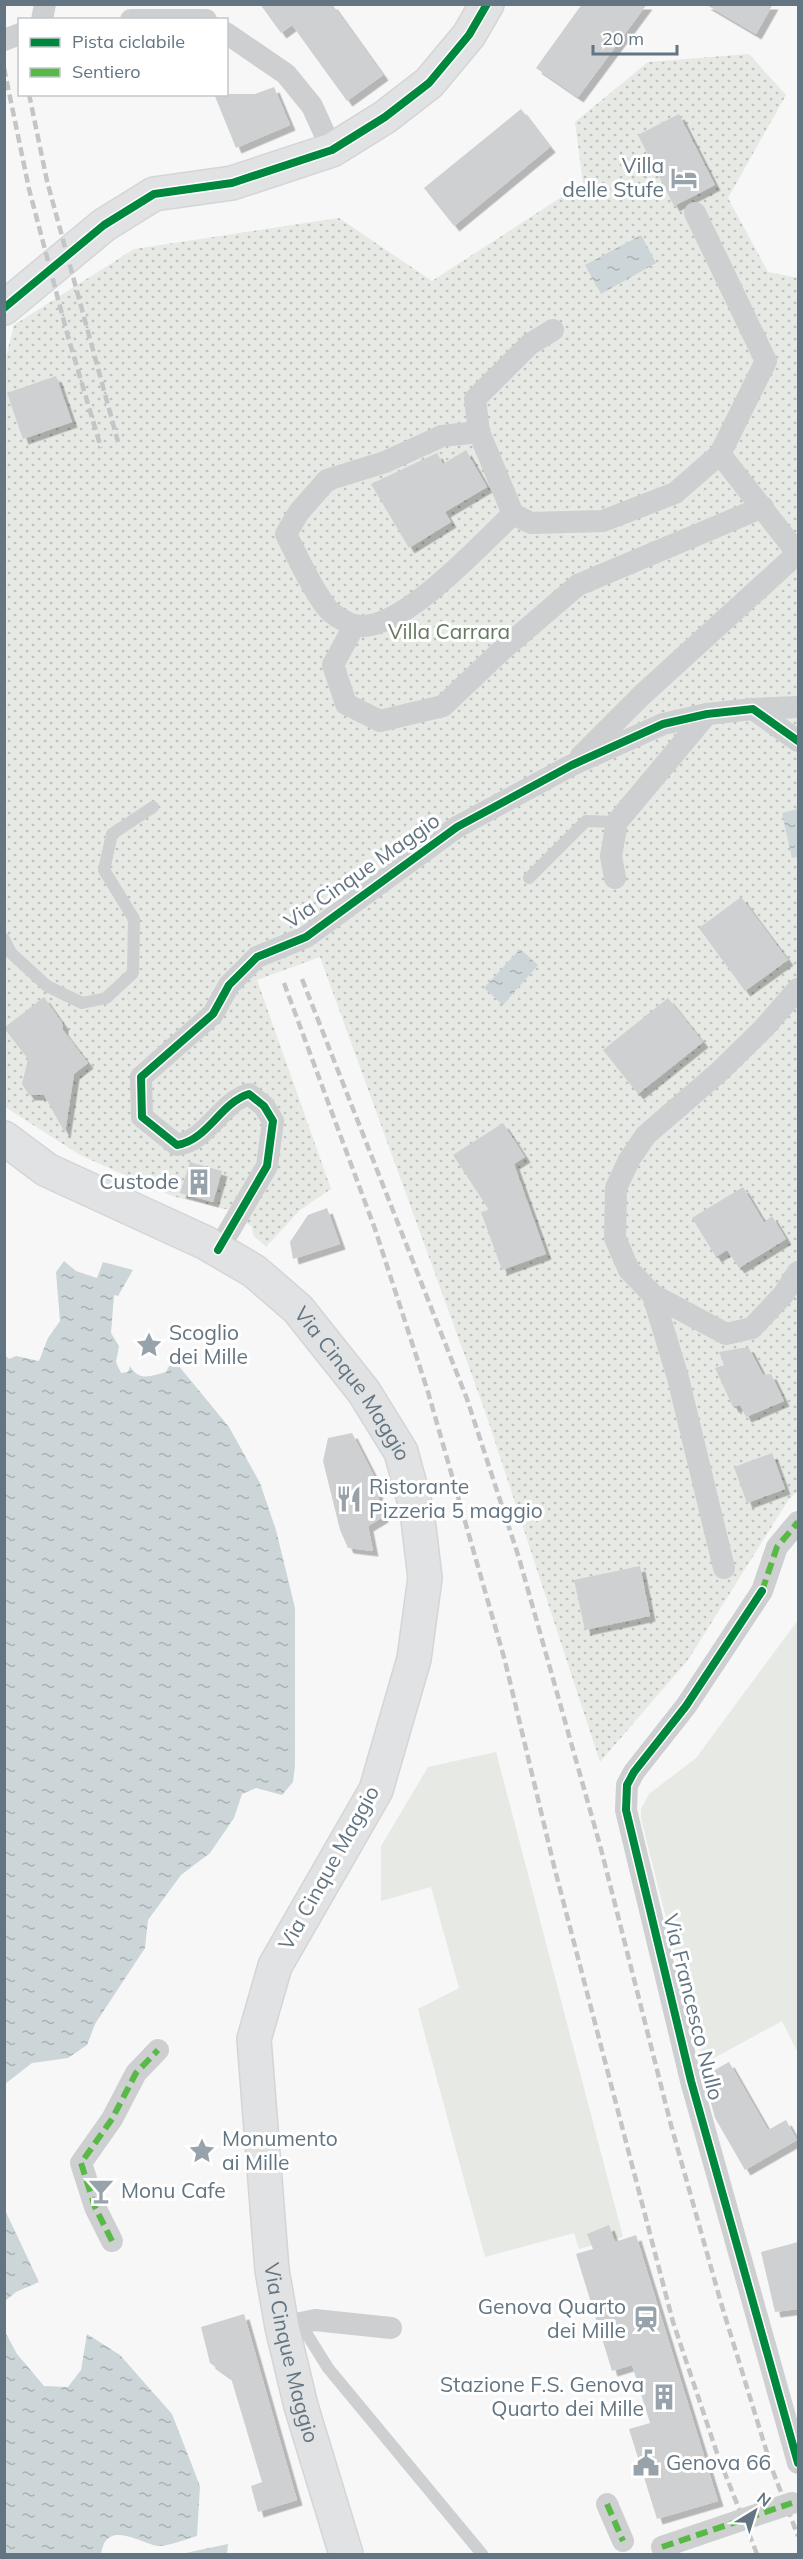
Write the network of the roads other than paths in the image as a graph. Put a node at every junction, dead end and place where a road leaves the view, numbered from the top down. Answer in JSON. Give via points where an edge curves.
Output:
{"nodes":[{"id":1,"x":487,"y":4,"type":"edge"},
{"id":2,"x":228,"y":34,"type":"edge"},
{"id":3,"x":332,"y":150,"type":"junction"},
{"id":4,"x":695,"y":213,"type":"dead end"},
{"id":5,"x":4,"y":308,"type":"edge"},
{"id":6,"x":553,"y":330,"type":"dead end"},
{"id":7,"x":480,"y":432,"type":"junction"},
{"id":8,"x":720,"y":454,"type":"junction"},
{"id":9,"x":763,"y":507,"type":"junction"},
{"id":10,"x":513,"y":514,"type":"junction"},
{"id":11,"x":798,"y":553,"type":"edge"},
{"id":12,"x":354,"y":626,"type":"junction"},
{"id":13,"x":798,"y":707,"type":"edge"},
{"id":14,"x":753,"y":710,"type":"junction"},
{"id":15,"x":707,"y":714,"type":"junction"},
{"id":16,"x":798,"y":741,"type":"edge"},
{"id":17,"x":572,"y":765,"type":"junction"},
{"id":18,"x":153,"y":807,"type":"dead end"},
{"id":19,"x":617,"y":822,"type":"junction"},
{"id":20,"x":529,"y":878,"type":"dead end"},
{"id":21,"x":615,"y":878,"type":"dead end"},
{"id":22,"x":4,"y":939,"type":"edge"},
{"id":23,"x":798,"y":989,"type":"edge"},
{"id":24,"x":4,"y":1138,"type":"edge"},
{"id":25,"x":218,"y":1250,"type":"junction"},
{"id":26,"x":798,"y":1272,"type":"edge"},
{"id":27,"x":653,"y":1295,"type":"junction"},
{"id":28,"x":798,"y":1522,"type":"edge"},
{"id":29,"x":724,"y":1568,"type":"dead end"},
{"id":30,"x":158,"y":2050,"type":"dead end"},
{"id":31,"x":112,"y":2241,"type":"dead end"},
{"id":32,"x":291,"y":2325,"type":"junction"},
{"id":33,"x":390,"y":2328,"type":"dead end"},
{"id":34,"x":798,"y":2463,"type":"edge"},
{"id":35,"x":792,"y":2503,"type":"dead end"},
{"id":36,"x":607,"y":2504,"type":"dead end"},
{"id":37,"x":623,"y":2541,"type":"dead end"},
{"id":38,"x":662,"y":2547,"type":"dead end"},
{"id":39,"x":346,"y":2554,"type":"edge"},
{"id":40,"x":482,"y":2554,"type":"edge"}],
"edges":[{"from":1,"to":3,"type":"main road","via":[[469,34],[429,83]]},
{"from":2,"to":3,"type":"street","via":[[286,74],[312,106]]},
{"from":3,"to":5,"type":"main road","via":[[232,183],[154,194],[104,225]]},
{"from":4,"to":8,"type":"street","via":[[766,362]]},
{"from":6,"to":7,"type":"street","via":[[530,344],[475,399]]},
{"from":7,"to":10,"type":"street"},
{"from":7,"to":12,"type":"street","via":[[442,436],[385,462],[327,480],[299,512],[286,534],[302,568],[330,612]]},
{"from":8,"to":9,"type":"street","name":"Via Cinque Maggio"},
{"from":8,"to":10,"type":"street","via":[[675,493],[603,521],[531,523]]},
{"from":9,"to":11,"type":"street","name":"Via Cinque Maggio"},
{"from":9,"to":12,"type":"street","via":[[578,585],[443,706],[380,721],[346,704],[333,665]]},
{"from":10,"to":12,"type":"street","via":[[428,593],[393,618]]},
{"from":11,"to":17,"type":"street","name":"Via Cinque Maggio","via":[[642,695]]},
{"from":13,"to":14,"type":"street","name":"Via Cinque Maggio"},
{"from":14,"to":15,"type":"street","name":"Via Cinque Maggio"},
{"from":14,"to":16,"type":"street"},
{"from":15,"to":17,"type":"street","name":"Via Cinque Maggio","via":[[663,724]]},
{"from":15,"to":19,"type":"street"},
{"from":17,"to":25,"type":"street","name":"Via Cinque Maggio","via":[[457,827],[306,937],[257,957],[229,985],[213,1014],[141,1077],[142,1117],[177,1145],[190,1143],[236,1098],[249,1094],[264,1106],[273,1121],[267,1166]]},
{"from":18,"to":22,"type":"lane","via":[[112,834],[104,870],[134,919],[133,973],[106,998],[81,1003],[47,986],[11,953]]},
{"from":19,"to":20,"type":"lane","via":[[586,821]]},
{"from":19,"to":21,"type":"street","via":[[611,856]]},
{"from":23,"to":27,"type":"street","via":[[719,1072],[646,1135],[628,1160],[616,1188],[615,1238],[629,1270]]},
{"from":24,"to":25,"type":"main road","name":"Via Cinque Maggio","via":[[47,1170]]},
{"from":25,"to":32,"type":"main road","name":"Via Cinque Maggio","via":[[254,1271],[298,1309],[364,1392],[401,1452],[417,1510],[425,1578],[414,1659],[376,1790],[275,1966],[254,2039],[272,2270]]},
{"from":26,"to":27,"type":"street","via":[[752,1328],[726,1334]]},
{"from":27,"to":29,"type":"street","via":[[678,1378]]},
{"from":28,"to":34,"type":"street","name":"Via Francesco Nullo","via":[[777,1547],[762,1591],[686,1706],[634,1772],[627,1785],[626,1810],[691,2081]]},
{"from":30,"to":31,"type":"street","via":[[136,2073],[112,2119],[81,2163],[95,2207]]},
{"from":32,"to":33,"type":"street","via":[[327,2320]]},
{"from":32,"to":39,"type":"main road","name":"Via Cinque Maggio","via":[[301,2406]]},
{"from":32,"to":40,"type":"lane"},
{"from":35,"to":38,"type":"street","bridge":true},
{"from":36,"to":37,"type":"street"}]}
